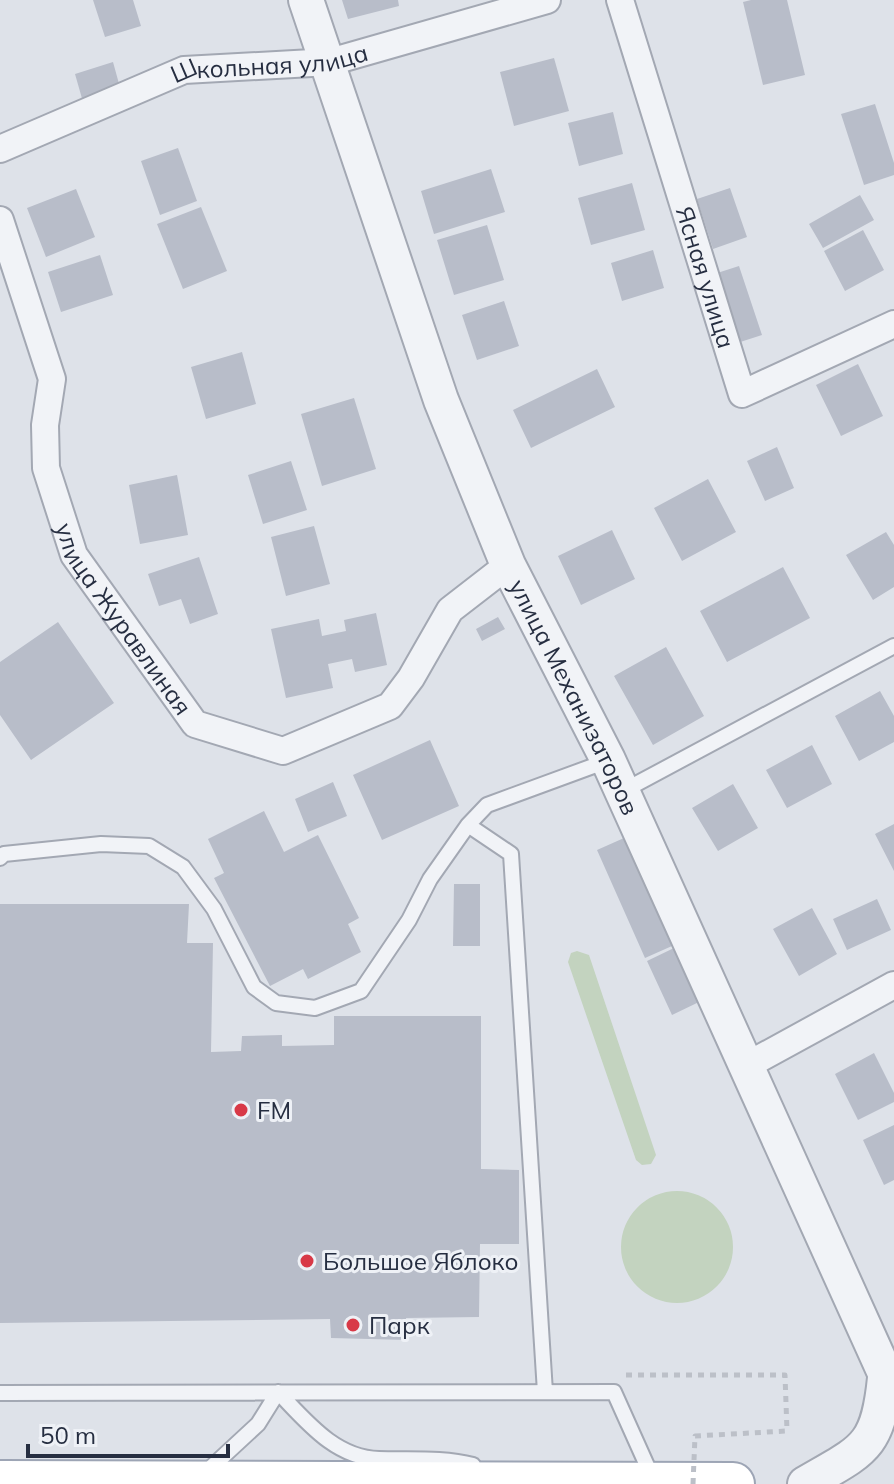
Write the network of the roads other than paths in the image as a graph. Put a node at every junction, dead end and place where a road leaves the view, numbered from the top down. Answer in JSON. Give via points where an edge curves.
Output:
{"nodes":[{"id":1,"x":306,"y":0,"type":"edge"},
{"id":2,"x":547,"y":0,"type":"edge"},
{"id":3,"x":620,"y":0,"type":"edge"},
{"id":4,"x":330,"y":62,"type":"junction"},
{"id":5,"x":0,"y":149,"type":"edge"},
{"id":6,"x":0,"y":220,"type":"edge"},
{"id":7,"x":894,"y":324,"type":"edge"},
{"id":8,"x":508,"y":565,"type":"junction"},
{"id":9,"x":894,"y":646,"type":"edge"},
{"id":10,"x":608,"y":760,"type":"junction"},
{"id":11,"x":622,"y":792,"type":"junction"},
{"id":12,"x":468,"y":825,"type":"junction"},
{"id":13,"x":0,"y":858,"type":"edge"},
{"id":14,"x":894,"y":985,"type":"edge"},
{"id":15,"x":746,"y":1066,"type":"junction"},
{"id":16,"x":891,"y":1384,"type":"edge"},
{"id":17,"x":278,"y":1392,"type":"junction"},
{"id":18,"x":545,"y":1392,"type":"junction"},
{"id":19,"x":0,"y":1393,"type":"edge"},
{"id":20,"x":0,"y":1482,"type":"edge"},
{"id":21,"x":193,"y":1482,"type":"edge"},
{"id":22,"x":530,"y":1483,"type":"edge"},
{"id":23,"x":654,"y":1483,"type":"edge"},
{"id":24,"x":733,"y":1484,"type":"edge"},
{"id":25,"x":805,"y":1484,"type":"edge"}],
"edges":[{"from":1,"to":4,"type":"street","name":"улица Механизаторов"},
{"from":2,"to":4,"type":"street","name":"Школьная улица"},
{"from":3,"to":7,"type":"street","name":"Ясная улица","via":[[742,394]]},
{"from":4,"to":5,"type":"street","name":"Школьная улица","via":[[184,70]]},
{"from":4,"to":8,"type":"street","name":"улица Механизаторов","via":[[441,400]]},
{"from":6,"to":8,"type":"street","name":"улица Журавлиная","via":[[52,379],[46,468],[65,535],[195,724],[283,751],[390,706],[450,610]]},
{"from":8,"to":10,"type":"street","name":"улица Механизаторов"},
{"from":9,"to":11,"type":"lane"},
{"from":10,"to":11,"type":"street","name":"улица Механизаторов"},
{"from":10,"to":12,"type":"lane","via":[[487,805]]},
{"from":11,"to":15,"type":"street","name":"улица Механизаторов"},
{"from":12,"to":13,"type":"lane","via":[[361,991],[315,1008],[276,1003],[254,987],[214,909],[183,867],[149,846],[57,847]]},
{"from":12,"to":18,"type":"lane","via":[[511,854]]},
{"from":14,"to":15,"type":"street"},
{"from":15,"to":16,"type":"street","name":"улица Механизаторов"},
{"from":16,"to":25,"type":"street","name":"улица Механизаторов","via":[[873,1437]]},
{"from":17,"to":18,"type":"lane"},
{"from":17,"to":19,"type":"lane"},
{"from":17,"to":21,"type":"lane","via":[[258,1424]]},
{"from":17,"to":22,"type":"lane","via":[[324,1438],[346,1452],[376,1460],[464,1463]]},
{"from":18,"to":23,"type":"lane","via":[[614,1392]]},
{"from":20,"to":21,"type":"main road"},
{"from":21,"to":22,"type":"main road"},
{"from":22,"to":23,"type":"main road"},
{"from":23,"to":24,"type":"main road"}]}
